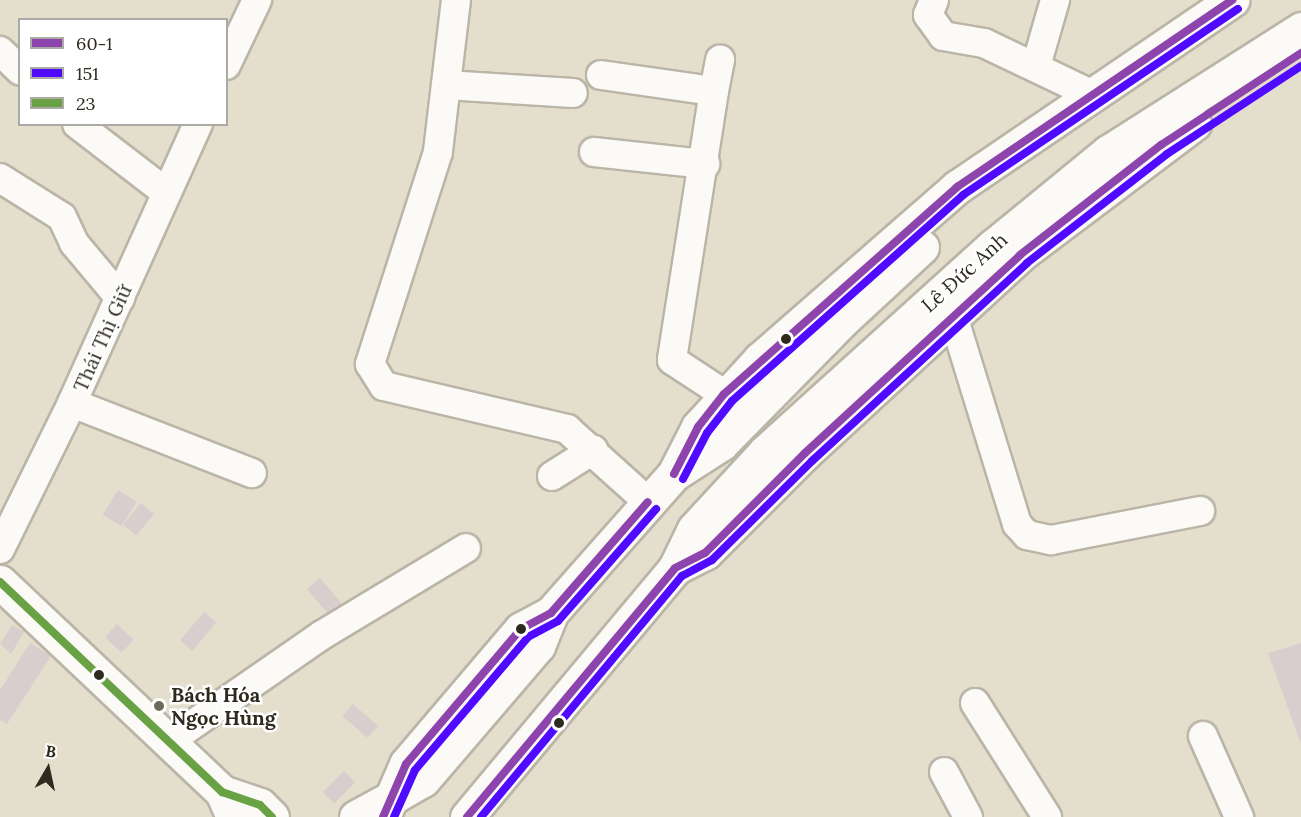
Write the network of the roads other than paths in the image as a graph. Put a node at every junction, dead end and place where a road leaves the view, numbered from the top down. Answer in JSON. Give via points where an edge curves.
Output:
{"nodes":[{"id":1,"x":257,"y":0,"type":"edge"},
{"id":2,"x":456,"y":0,"type":"edge"},
{"id":3,"x":934,"y":0,"type":"edge"},
{"id":4,"x":1055,"y":0,"type":"edge"},
{"id":5,"x":1232,"y":0,"type":"edge"},
{"id":6,"x":1259,"y":0,"type":"edge"},
{"id":7,"x":1301,"y":29,"type":"edge"},
{"id":8,"x":0,"y":51,"type":"edge"},
{"id":9,"x":1301,"y":53,"type":"edge"},
{"id":10,"x":720,"y":60,"type":"dead end"},
{"id":11,"x":228,"y":61,"type":"edge"},
{"id":12,"x":1036,"y":66,"type":"junction"},
{"id":13,"x":18,"y":68,"type":"edge"},
{"id":14,"x":601,"y":75,"type":"dead end"},
{"id":15,"x":446,"y":85,"type":"junction"},
{"id":16,"x":714,"y":91,"type":"junction"},
{"id":17,"x":573,"y":93,"type":"dead end"},
{"id":18,"x":1093,"y":95,"type":"junction"},
{"id":19,"x":79,"y":126,"type":"edge"},
{"id":20,"x":197,"y":126,"type":"edge"},
{"id":21,"x":594,"y":152,"type":"dead end"},
{"id":22,"x":705,"y":164,"type":"junction"},
{"id":23,"x":0,"y":178,"type":"edge"},
{"id":24,"x":1079,"y":192,"type":"junction"},
{"id":25,"x":167,"y":193,"type":"junction"},
{"id":26,"x":120,"y":298,"type":"junction"},
{"id":27,"x":953,"y":316,"type":"junction"},
{"id":28,"x":724,"y":394,"type":"junction"},
{"id":29,"x":72,"y":403,"type":"junction"},
{"id":30,"x":593,"y":450,"type":"junction"},
{"id":31,"x":252,"y":473,"type":"dead end"},
{"id":32,"x":674,"y":474,"type":"junction"},
{"id":33,"x":552,"y":476,"type":"dead end"},
{"id":34,"x":648,"y":502,"type":"junction"},
{"id":35,"x":1200,"y":511,"type":"dead end"},
{"id":36,"x":466,"y":548,"type":"dead end"},
{"id":37,"x":0,"y":549,"type":"edge"},
{"id":38,"x":675,"y":568,"type":"junction"},
{"id":39,"x":0,"y":582,"type":"edge"},
{"id":40,"x":975,"y":703,"type":"dead end"},
{"id":41,"x":1203,"y":736,"type":"dead end"},
{"id":42,"x":169,"y":741,"type":"junction"},
{"id":43,"x":944,"y":772,"type":"dead end"},
{"id":44,"x":228,"y":804,"type":"edge"},
{"id":45,"x":389,"y":807,"type":"edge"},
{"id":46,"x":273,"y":817,"type":"edge"},
{"id":47,"x":356,"y":817,"type":"edge"},
{"id":48,"x":467,"y":817,"type":"edge"},
{"id":49,"x":968,"y":817,"type":"edge"},
{"id":50,"x":1047,"y":817,"type":"edge"},
{"id":51,"x":1239,"y":817,"type":"edge"}],
"edges":[{"from":1,"to":11,"type":"street"},
{"from":2,"to":15,"type":"street"},
{"from":3,"to":12,"type":"street","via":[[928,15],[943,36],[984,43]]},
{"from":4,"to":12,"type":"street"},
{"from":5,"to":18,"type":"main road"},
{"from":6,"to":32,"type":"main road","via":[[1083,118],[958,213],[842,321],[722,444]]},
{"from":7,"to":24,"type":"main road","name":"Lê Đức Anh","via":[[1108,152]]},
{"from":8,"to":13,"type":"street"},
{"from":9,"to":24,"type":"main road","name":"Lê Đức Anh","via":[[1161,145]]},
{"from":10,"to":16,"type":"street"},
{"from":12,"to":18,"type":"street"},
{"from":14,"to":16,"type":"street"},
{"from":15,"to":17,"type":"street"},
{"from":15,"to":30,"type":"street","via":[[438,152],[370,364],[384,386],[567,429]]},
{"from":16,"to":22,"type":"street"},
{"from":18,"to":28,"type":"main road","via":[[957,187]]},
{"from":19,"to":25,"type":"street"},
{"from":20,"to":25,"type":"street","name":"Thái Thị Giữ"},
{"from":21,"to":22,"type":"street"},
{"from":22,"to":28,"type":"street","via":[[672,360]]},
{"from":23,"to":26,"type":"street","via":[[62,217],[74,243]]},
{"from":24,"to":27,"type":"main road","name":"Lê Đức Anh","via":[[1020,255]]},
{"from":24,"to":38,"type":"main road","name":"Lê Đức Anh","via":[[993,246],[765,452],[694,529]]},
{"from":25,"to":26,"type":"street","name":"Thái Thị Giữ"},
{"from":26,"to":29,"type":"street","name":"Thái Thị Giữ"},
{"from":27,"to":35,"type":"street","via":[[1017,524],[1027,535],[1051,540]]},
{"from":27,"to":38,"type":"main road","name":"Lê Đức Anh","via":[[805,453],[705,553]]},
{"from":28,"to":32,"type":"main road","via":[[698,427]]},
{"from":29,"to":31,"type":"street"},
{"from":29,"to":37,"type":"street","name":"Thái Thị Giữ"},
{"from":30,"to":33,"type":"street"},
{"from":30,"to":34,"type":"street"},
{"from":32,"to":34,"type":"main road"},
{"from":34,"to":45,"type":"main road","via":[[552,613],[521,629],[406,764]]},
{"from":36,"to":42,"type":"street","via":[[322,635]]},
{"from":38,"to":48,"type":"main road","name":"Lê Đức Anh"},
{"from":39,"to":42,"type":"main road"},
{"from":40,"to":50,"type":"street"},
{"from":41,"to":51,"type":"street"},
{"from":42,"to":44,"type":"main road"},
{"from":43,"to":49,"type":"street"},
{"from":44,"to":46,"type":"main road","via":[[260,805]]},
{"from":45,"to":47,"type":"main road"}]}
